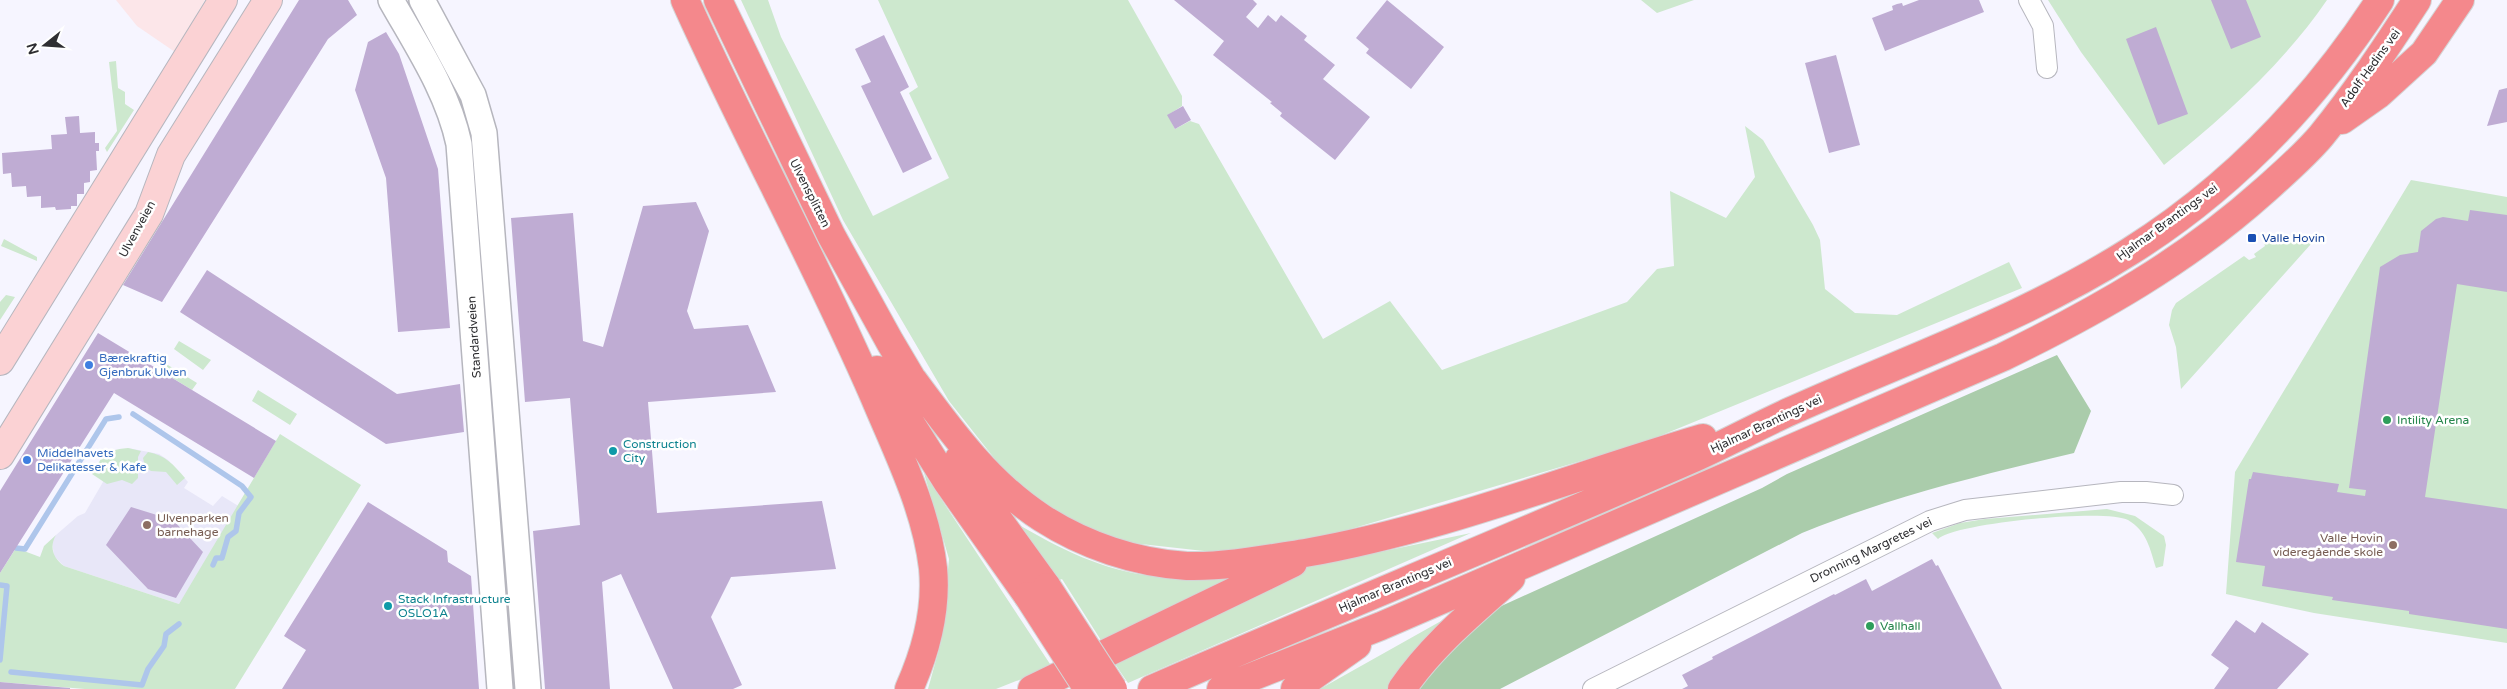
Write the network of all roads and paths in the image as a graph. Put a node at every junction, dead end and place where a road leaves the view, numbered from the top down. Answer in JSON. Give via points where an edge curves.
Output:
{"nodes":[{"id":1,"x":223,"y":0,"type":"edge"},
{"id":2,"x":268,"y":0,"type":"edge"},
{"id":3,"x":391,"y":0,"type":"edge"},
{"id":4,"x":422,"y":0,"type":"edge"},
{"id":5,"x":685,"y":0,"type":"edge"},
{"id":6,"x":718,"y":0,"type":"edge"},
{"id":7,"x":2030,"y":0,"type":"edge"},
{"id":8,"x":2380,"y":0,"type":"edge"},
{"id":9,"x":2417,"y":0,"type":"edge"},
{"id":10,"x":2460,"y":0,"type":"edge"},
{"id":11,"x":2047,"y":68,"type":"dead end"},
{"id":12,"x":2321,"y":136,"type":"junction"},
{"id":13,"x":838,"y":313,"type":"junction"},
{"id":14,"x":0,"y":361,"type":"edge"},
{"id":15,"x":913,"y":380,"type":"junction"},
{"id":16,"x":1790,"y":411,"type":"junction"},
{"id":17,"x":0,"y":455,"type":"edge"},
{"id":18,"x":2173,"y":495,"type":"dead end"},
{"id":19,"x":1316,"y":551,"type":"junction"},
{"id":20,"x":1531,"y":561,"type":"junction"},
{"id":21,"x":1038,"y":592,"type":"junction"},
{"id":22,"x":1381,"y":626,"type":"junction"},
{"id":23,"x":500,"y":689,"type":"edge"},
{"id":24,"x":528,"y":689,"type":"edge"},
{"id":25,"x":909,"y":689,"type":"edge"},
{"id":26,"x":1032,"y":689,"type":"edge"},
{"id":27,"x":1088,"y":689,"type":"edge"},
{"id":28,"x":1113,"y":689,"type":"edge"},
{"id":29,"x":1152,"y":689,"type":"edge"},
{"id":30,"x":1221,"y":689,"type":"edge"},
{"id":31,"x":1295,"y":689,"type":"edge"},
{"id":32,"x":1402,"y":689,"type":"edge"},
{"id":33,"x":1593,"y":689,"type":"edge"}],
"edges":[{"from":1,"to":14,"type":"main road"},
{"from":2,"to":17,"type":"main road","name":"Ulvenveien","via":[[171,155],[149,214]]},
{"from":3,"to":23,"type":"street","name":"Standardveien","via":[[439,85],[459,144]]},
{"from":4,"to":24,"type":"street","via":[[473,95],[484,133]]},
{"from":5,"to":13,"type":"highway"},
{"from":6,"to":15,"type":"highway","name":"Ulvensplitten","via":[[831,235]]},
{"from":7,"to":11,"type":"street","via":[[2043,26]]},
{"from":8,"to":16,"type":"highway","name":"Hjalmar Brantings vei","via":[[2315,91],[2250,158],[2216,188],[2129,252],[2064,289],[1957,341]]},
{"from":9,"to":12,"type":"highway","name":"Adolf Hedins vei"},
{"from":10,"to":12,"type":"highway","via":[[2424,54],[2379,94]]},
{"from":12,"to":20,"type":"highway","via":[[2235,217],[2142,283],[2079,319],[2003,357]]},
{"from":13,"to":21,"type":"highway","via":[[948,483]]},
{"from":13,"to":25,"type":"highway","via":[[904,466],[930,553],[934,584],[932,616],[920,665]]},
{"from":15,"to":19,"type":"highway","via":[[958,440],[1014,497],[1063,531],[1092,544],[1125,555],[1185,566],[1235,564]]},
{"from":15,"to":21,"type":"highway"},
{"from":16,"to":19,"type":"highway","via":[[1644,455],[1485,509]]},
{"from":16,"to":29,"type":"highway","name":"Hjalmar Brantings vei","via":[[1698,456]]},
{"from":18,"to":33,"type":"street","name":"Dronning Margretes vei","via":[[2146,492],[2096,494],[1965,510],[1930,521]]},
{"from":19,"to":26,"type":"highway"},
{"from":20,"to":22,"type":"highway"},
{"from":20,"to":32,"type":"highway","via":[[1448,634],[1422,661]]},
{"from":21,"to":27,"type":"highway","bridge":true},
{"from":21,"to":28,"type":"highway","bridge":true},
{"from":22,"to":30,"type":"highway"},
{"from":22,"to":31,"type":"highway"}]}
